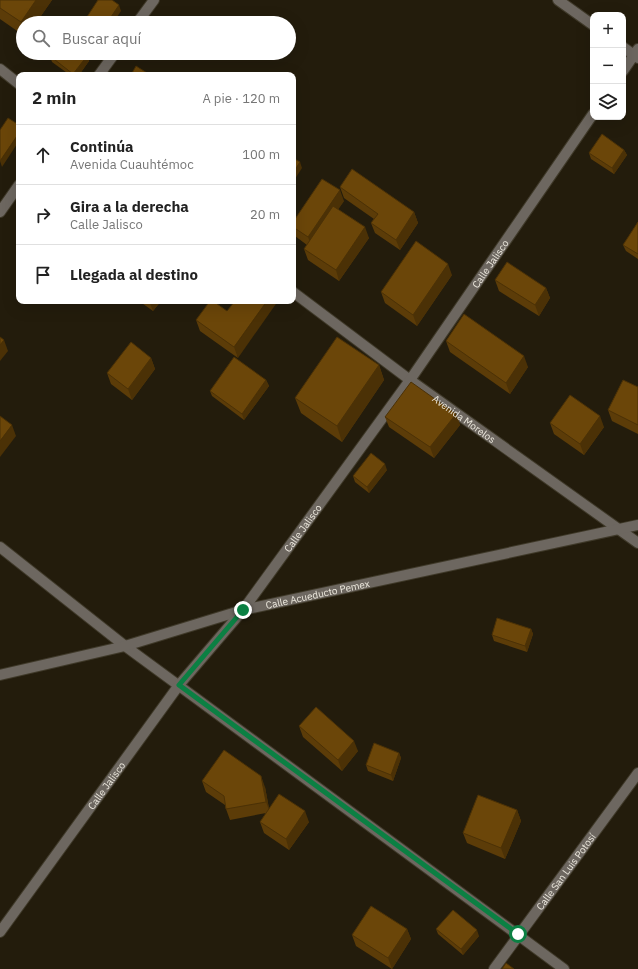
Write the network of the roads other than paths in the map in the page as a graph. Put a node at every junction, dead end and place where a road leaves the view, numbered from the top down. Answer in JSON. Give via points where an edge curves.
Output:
{"nodes":[{"id":1,"x":154,"y":0,"type":"edge"},
{"id":2,"x":558,"y":0,"type":"edge"},
{"id":3,"x":142,"y":16,"type":"edge"},
{"id":4,"x":590,"y":24,"type":"edge"},
{"id":5,"x":625,"y":48,"type":"edge"},
{"id":6,"x":637,"y":54,"type":"edge"},
{"id":7,"x":110,"y":60,"type":"edge"},
{"id":8,"x":626,"y":67,"type":"edge"},
{"id":9,"x":0,"y":69,"type":"edge"},
{"id":10,"x":101,"y":72,"type":"edge"},
{"id":11,"x":16,"y":82,"type":"edge"},
{"id":12,"x":590,"y":118,"type":"edge"},
{"id":13,"x":16,"y":189,"type":"edge"},
{"id":14,"x":0,"y":212,"type":"edge"},
{"id":15,"x":296,"y":294,"type":"edge"},
{"id":16,"x":410,"y":380,"type":"junction"},
{"id":17,"x":638,"y":525,"type":"edge"},
{"id":18,"x":620,"y":529,"type":"junction"},
{"id":19,"x":638,"y":543,"type":"edge"},
{"id":20,"x":0,"y":547,"type":"edge"},
{"id":21,"x":243,"y":610,"type":"junction"},
{"id":22,"x":125,"y":646,"type":"junction"},
{"id":23,"x":0,"y":675,"type":"edge"},
{"id":24,"x":179,"y":685,"type":"junction"},
{"id":25,"x":638,"y":773,"type":"edge"},
{"id":26,"x":0,"y":932,"type":"edge"},
{"id":27,"x":518,"y":934,"type":"junction"},
{"id":28,"x":494,"y":969,"type":"edge"},
{"id":29,"x":564,"y":969,"type":"edge"}],
"edges":[{"from":1,"to":3,"type":"street"},
{"from":2,"to":4,"type":"street"},
{"from":5,"to":6,"type":"street"},
{"from":6,"to":8,"type":"street"},
{"from":7,"to":10,"type":"street"},
{"from":9,"to":11,"type":"street"},
{"from":12,"to":16,"type":"street","name":"Calle Jalisco"},
{"from":13,"to":14,"type":"street"},
{"from":15,"to":16,"type":"street","name":"Avenida Morelos"},
{"from":16,"to":18,"type":"street","name":"Avenida Morelos"},
{"from":16,"to":21,"type":"street","name":"Calle Jalisco"},
{"from":17,"to":18,"type":"street","name":"Calle Acueducto Pemex"},
{"from":18,"to":19,"type":"street","name":"Avenida Morelos"},
{"from":18,"to":21,"type":"street","name":"Calle Acueducto Pemex"},
{"from":20,"to":22,"type":"street"},
{"from":21,"to":22,"type":"street","name":"Calle Acueducto Pemex"},
{"from":21,"to":24,"type":"street","name":"Calle Jalisco"},
{"from":22,"to":23,"type":"street","name":"Calle Acueducto Pemex"},
{"from":22,"to":24,"type":"street"},
{"from":24,"to":26,"type":"street","name":"Calle Jalisco"},
{"from":24,"to":27,"type":"street"},
{"from":25,"to":27,"type":"street","name":"Calle San Luis Potosí"},
{"from":27,"to":28,"type":"street","name":"Calle San Luis Potosí"},
{"from":27,"to":29,"type":"street"}]}
